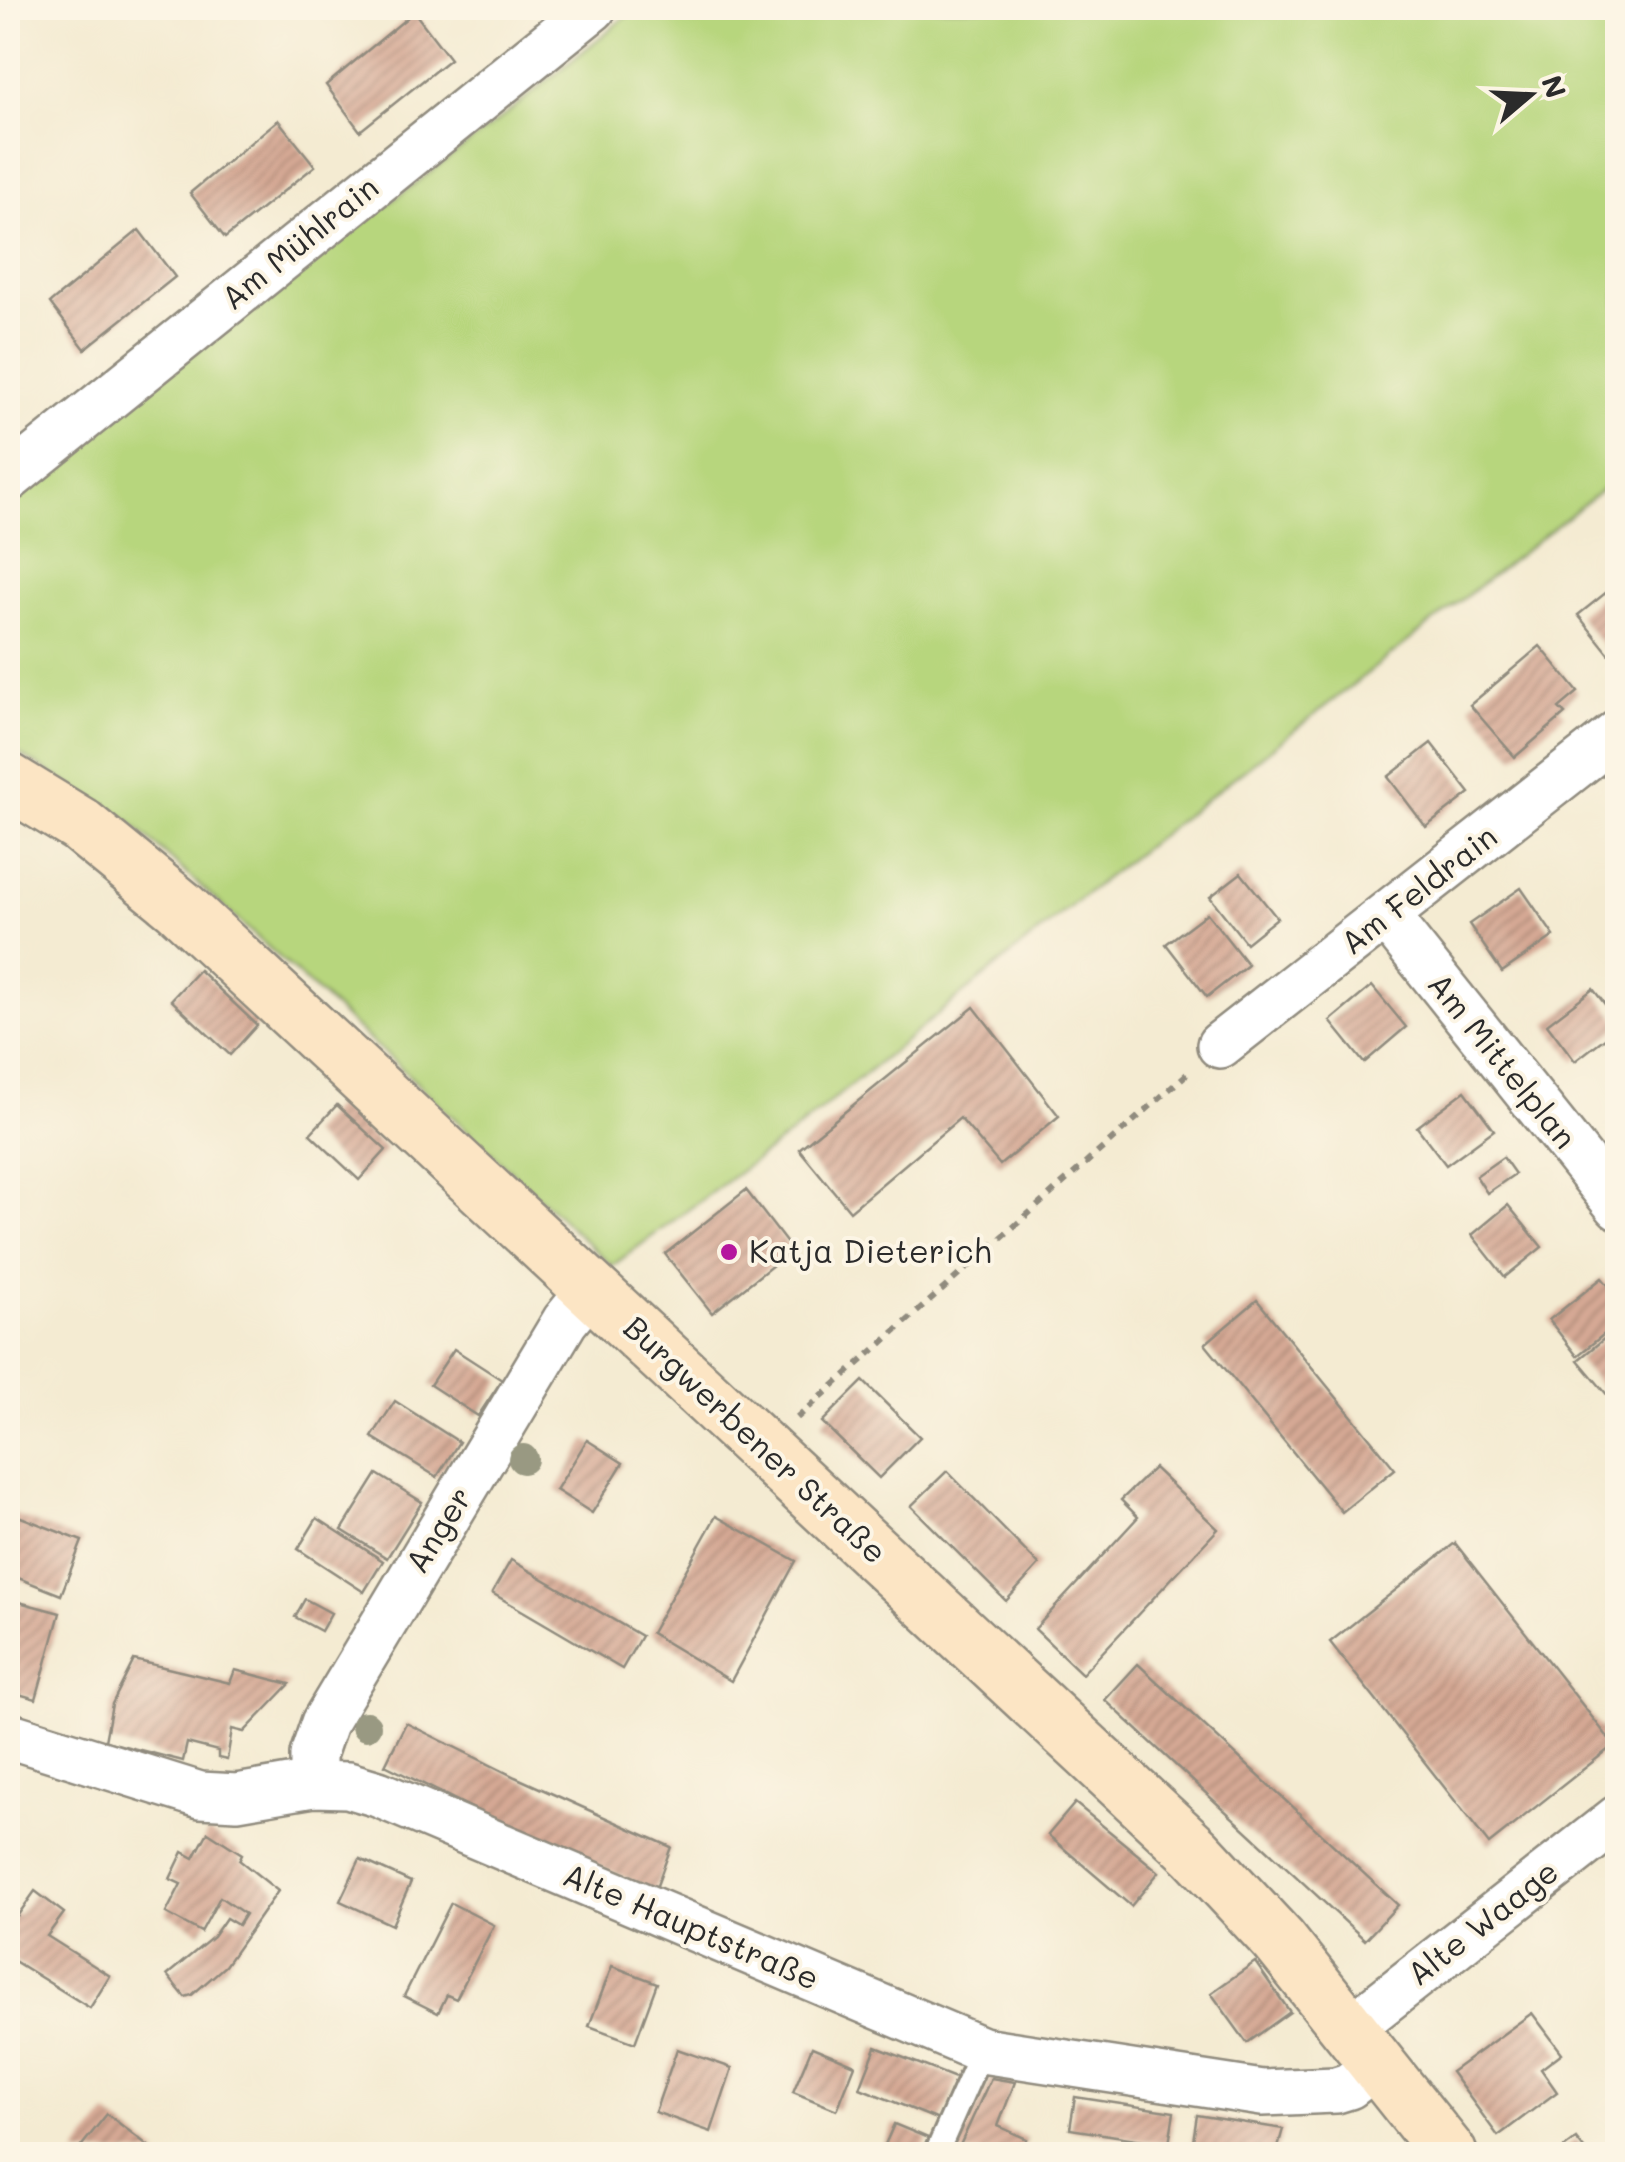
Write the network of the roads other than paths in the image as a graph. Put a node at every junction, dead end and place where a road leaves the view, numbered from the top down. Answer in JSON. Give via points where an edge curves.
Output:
{"nodes":[{"id":1,"x":593,"y":8,"type":"edge"},
{"id":2,"x":8,"y":479,"type":"edge"},
{"id":3,"x":1618,"y":733,"type":"edge"},
{"id":4,"x":8,"y":781,"type":"edge"},
{"id":5,"x":1386,"y":916,"type":"junction"},
{"id":6,"x":1220,"y":1046,"type":"road end"},
{"id":7,"x":1618,"y":1206,"type":"edge"},
{"id":8,"x":592,"y":1288,"type":"junction"},
{"id":9,"x":8,"y":1735,"type":"edge"},
{"id":10,"x":313,"y":1784,"type":"junction"},
{"id":11,"x":1618,"y":1818,"type":"edge"},
{"id":12,"x":1364,"y":2047,"type":"junction"},
{"id":13,"x":982,"y":2050,"type":"junction"},
{"id":14,"x":936,"y":2154,"type":"edge"},
{"id":15,"x":1449,"y":2154,"type":"edge"}],
"edges":[{"from":1,"to":2,"type":"street","name":"Am Mühlrain"},
{"from":3,"to":5,"type":"street","name":"Am Feldrain"},
{"from":4,"to":8,"type":"main road","name":"Burgwerbener Straße","via":[[125,859]]},
{"from":5,"to":6,"type":"street","name":"Am Feldrain"},
{"from":5,"to":7,"type":"street","name":"Am Mittelplan"},
{"from":8,"to":10,"type":"street","name":"Anger","via":[[570,1313],[358,1662],[320,1733]]},
{"from":8,"to":12,"type":"main road","name":"Burgwerbener Straße","via":[[1196,1852]]},
{"from":9,"to":10,"type":"street","name":"Alte Hauptstraße","via":[[200,1795],[237,1797]]},
{"from":10,"to":13,"type":"street","name":"Alte Hauptstraße","via":[[378,1794]]},
{"from":11,"to":12,"type":"street","name":"Alte Waage"},
{"from":12,"to":13,"type":"street","name":"Alte Hauptstraße","via":[[1349,2086],[1262,2093]]},
{"from":12,"to":15,"type":"main road","name":"Burgwerbener Straße"},
{"from":13,"to":14,"type":"lane"}]}
